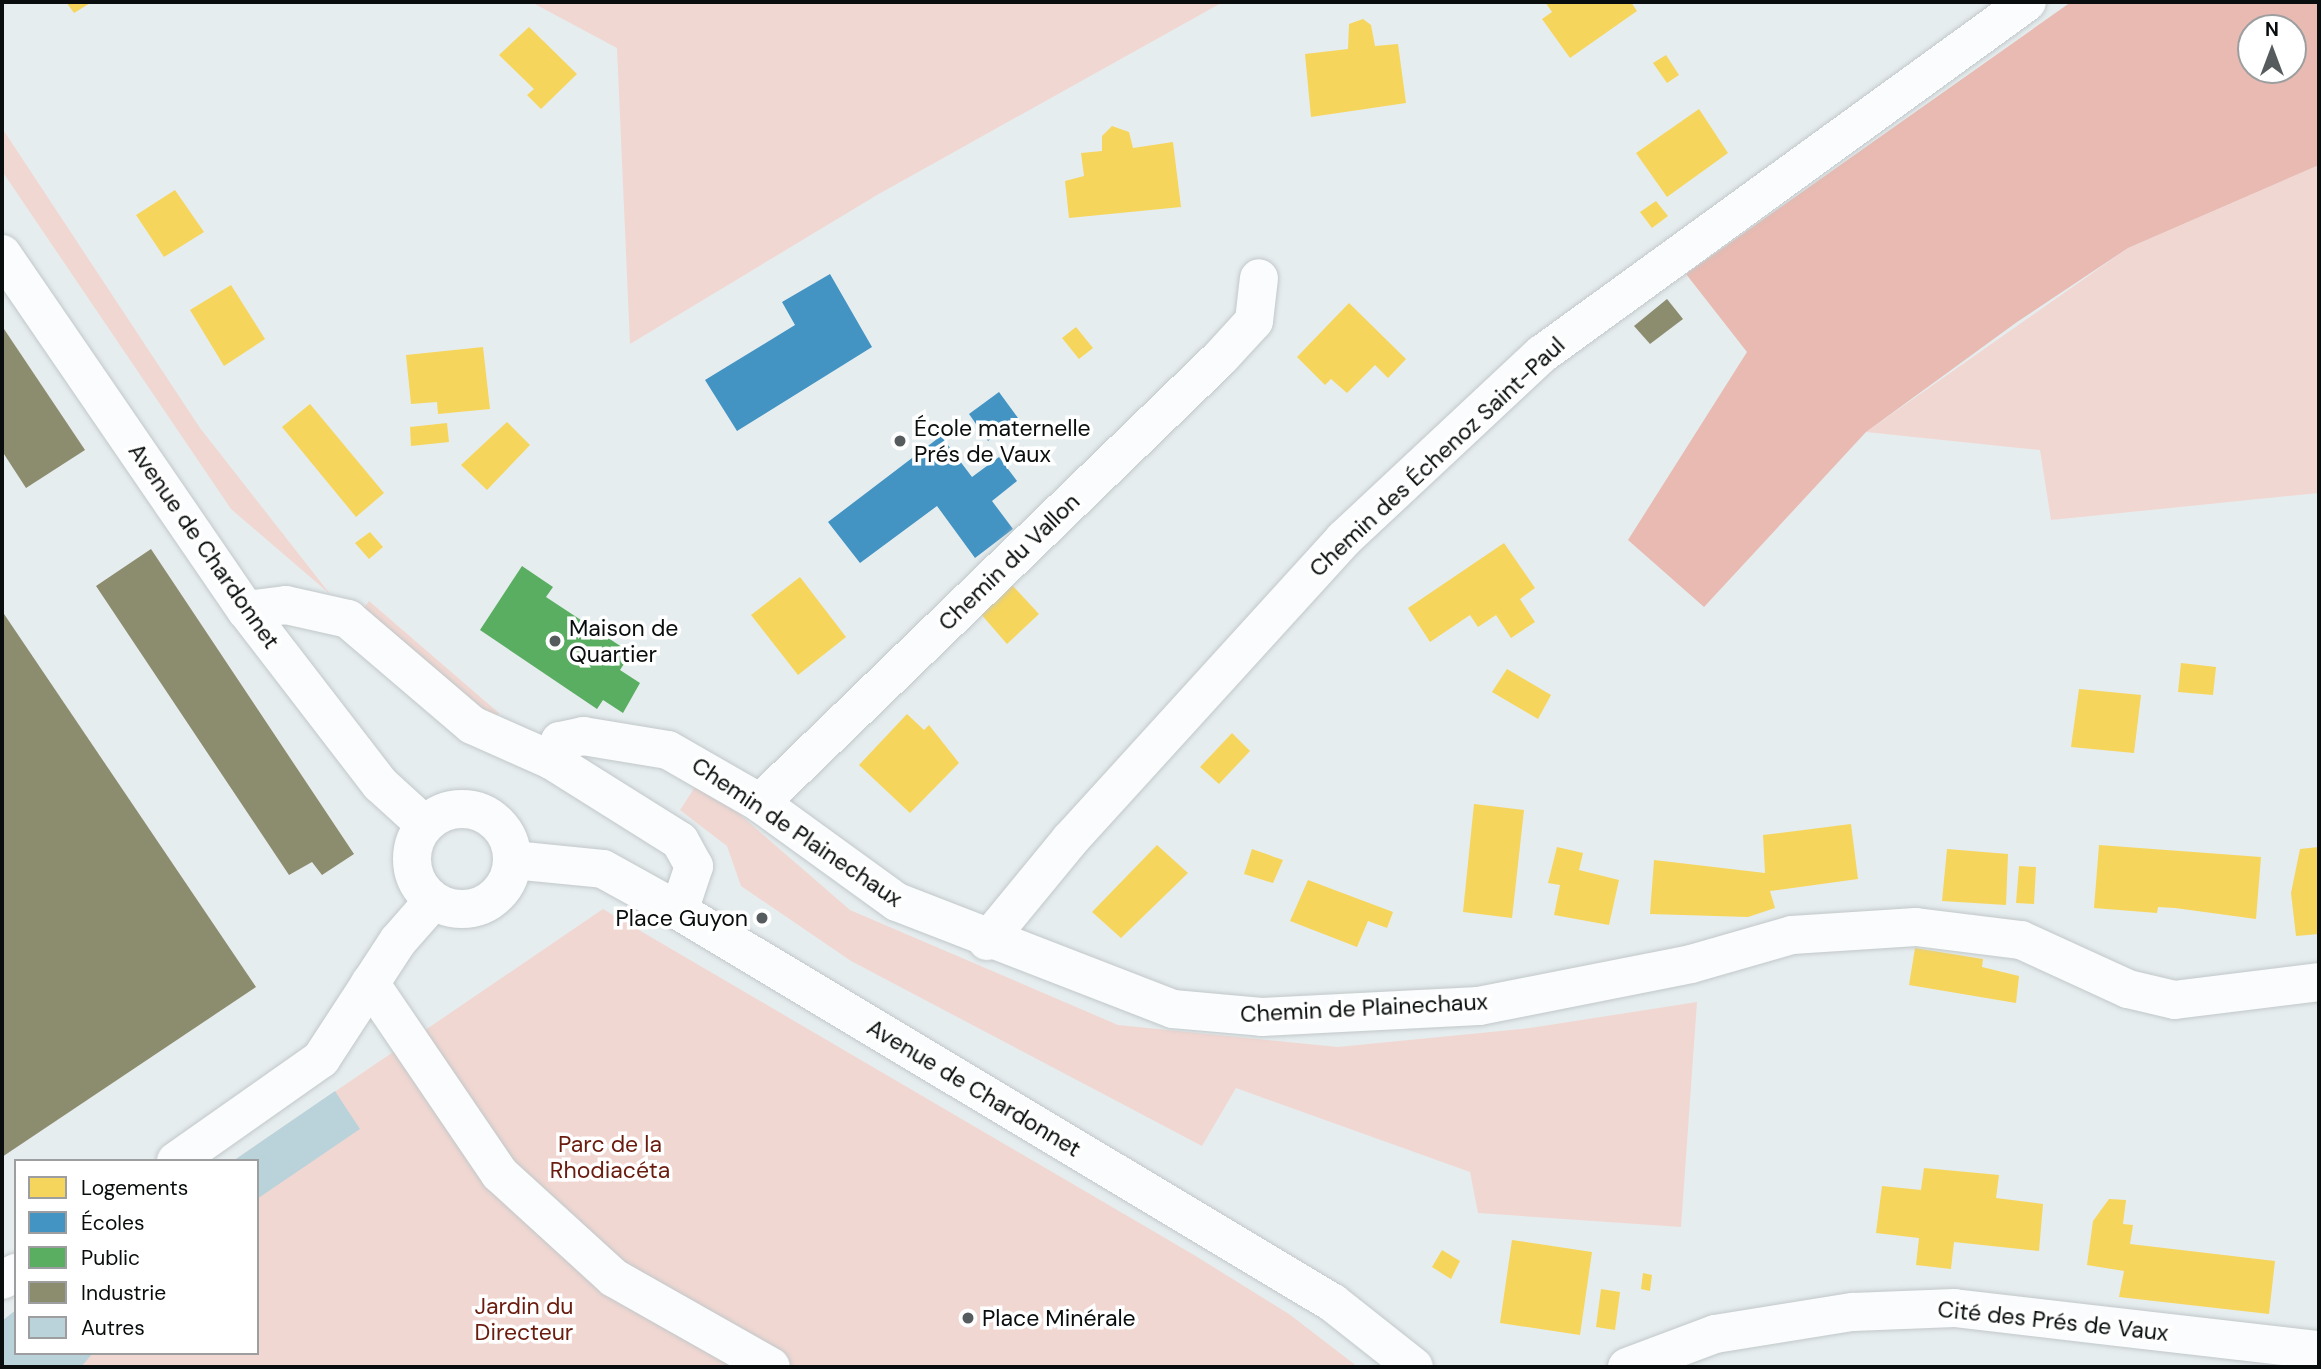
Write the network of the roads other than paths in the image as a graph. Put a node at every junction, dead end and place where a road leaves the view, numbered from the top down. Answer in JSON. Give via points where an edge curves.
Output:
{"nodes":[{"id":1,"x":2027,"y":2,"type":"edge"},
{"id":2,"x":2,"y":254,"type":"edge"},
{"id":3,"x":1259,"y":278,"type":"dead end"},
{"id":4,"x":246,"y":610,"type":"junction"},
{"id":5,"x":551,"y":760,"type":"junction"},
{"id":6,"x":760,"y":803,"type":"junction"},
{"id":7,"x":425,"y":824,"type":"junction"},
{"id":8,"x":513,"y":860,"type":"junction"},
{"id":9,"x":433,"y":901,"type":"junction"},
{"id":10,"x":678,"y":911,"type":"junction"},
{"id":11,"x":987,"y":942,"type":"junction"},
{"id":12,"x":2319,"y":982,"type":"edge"},
{"id":13,"x":370,"y":984,"type":"junction"},
{"id":14,"x":179,"y":1159,"type":"edge"},
{"id":15,"x":2319,"y":1350,"type":"edge"},
{"id":16,"x":771,"y":1367,"type":"edge"},
{"id":17,"x":1414,"y":1367,"type":"edge"},
{"id":18,"x":1626,"y":1367,"type":"edge"}],
"edges":[{"from":1,"to":11,"type":"street","name":"Chemin des Échenoz Saint-Paul","via":[[1542,354],[1344,539],[1070,840]]},
{"from":2,"to":4,"type":"street","name":"Avenue de Chardonnet"},
{"from":3,"to":6,"type":"street","name":"Chemin du Vallon","via":[[1254,321],[1220,358]]},
{"from":4,"to":5,"type":"street","via":[[286,605],[348,619],[472,725]]},
{"from":4,"to":7,"type":"street","name":"Avenue de Chardonnet","via":[[380,785]]},
{"from":5,"to":6,"type":"street","name":"Chemin de Plainechaux","via":[[560,741],[583,736],[668,750]]},
{"from":5,"to":10,"type":"street","via":[[690,853],[694,866]]},
{"from":6,"to":11,"type":"street","name":"Chemin de Plainechaux","via":[[897,902]]},
{"from":7,"to":8,"type":"street","via":[[447,811],[473,810],[502,828]]},
{"from":7,"to":9,"type":"street","via":[[410,856],[412,874]]},
{"from":8,"to":9,"type":"street","via":[[503,890],[478,908]]},
{"from":8,"to":10,"type":"street","name":"Avenue de Chardonnet","via":[[603,869]]},
{"from":9,"to":13,"type":"street"},
{"from":10,"to":17,"type":"street","name":"Avenue de Chardonnet","via":[[1333,1303]]},
{"from":11,"to":12,"type":"street","name":"Chemin de Plainechaux","via":[[1173,1009],[1262,1017],[1479,1006],[1691,964],[1792,935],[1916,928],[2021,940],[2128,989],[2175,1000]]},
{"from":13,"to":14,"type":"street","via":[[321,1059]]},
{"from":13,"to":16,"type":"street","via":[[500,1174],[614,1278]]},
{"from":15,"to":18,"type":"street","name":"Cité des Prés de Vaux","via":[[1954,1308],[1853,1312],[1715,1334]]}]}
